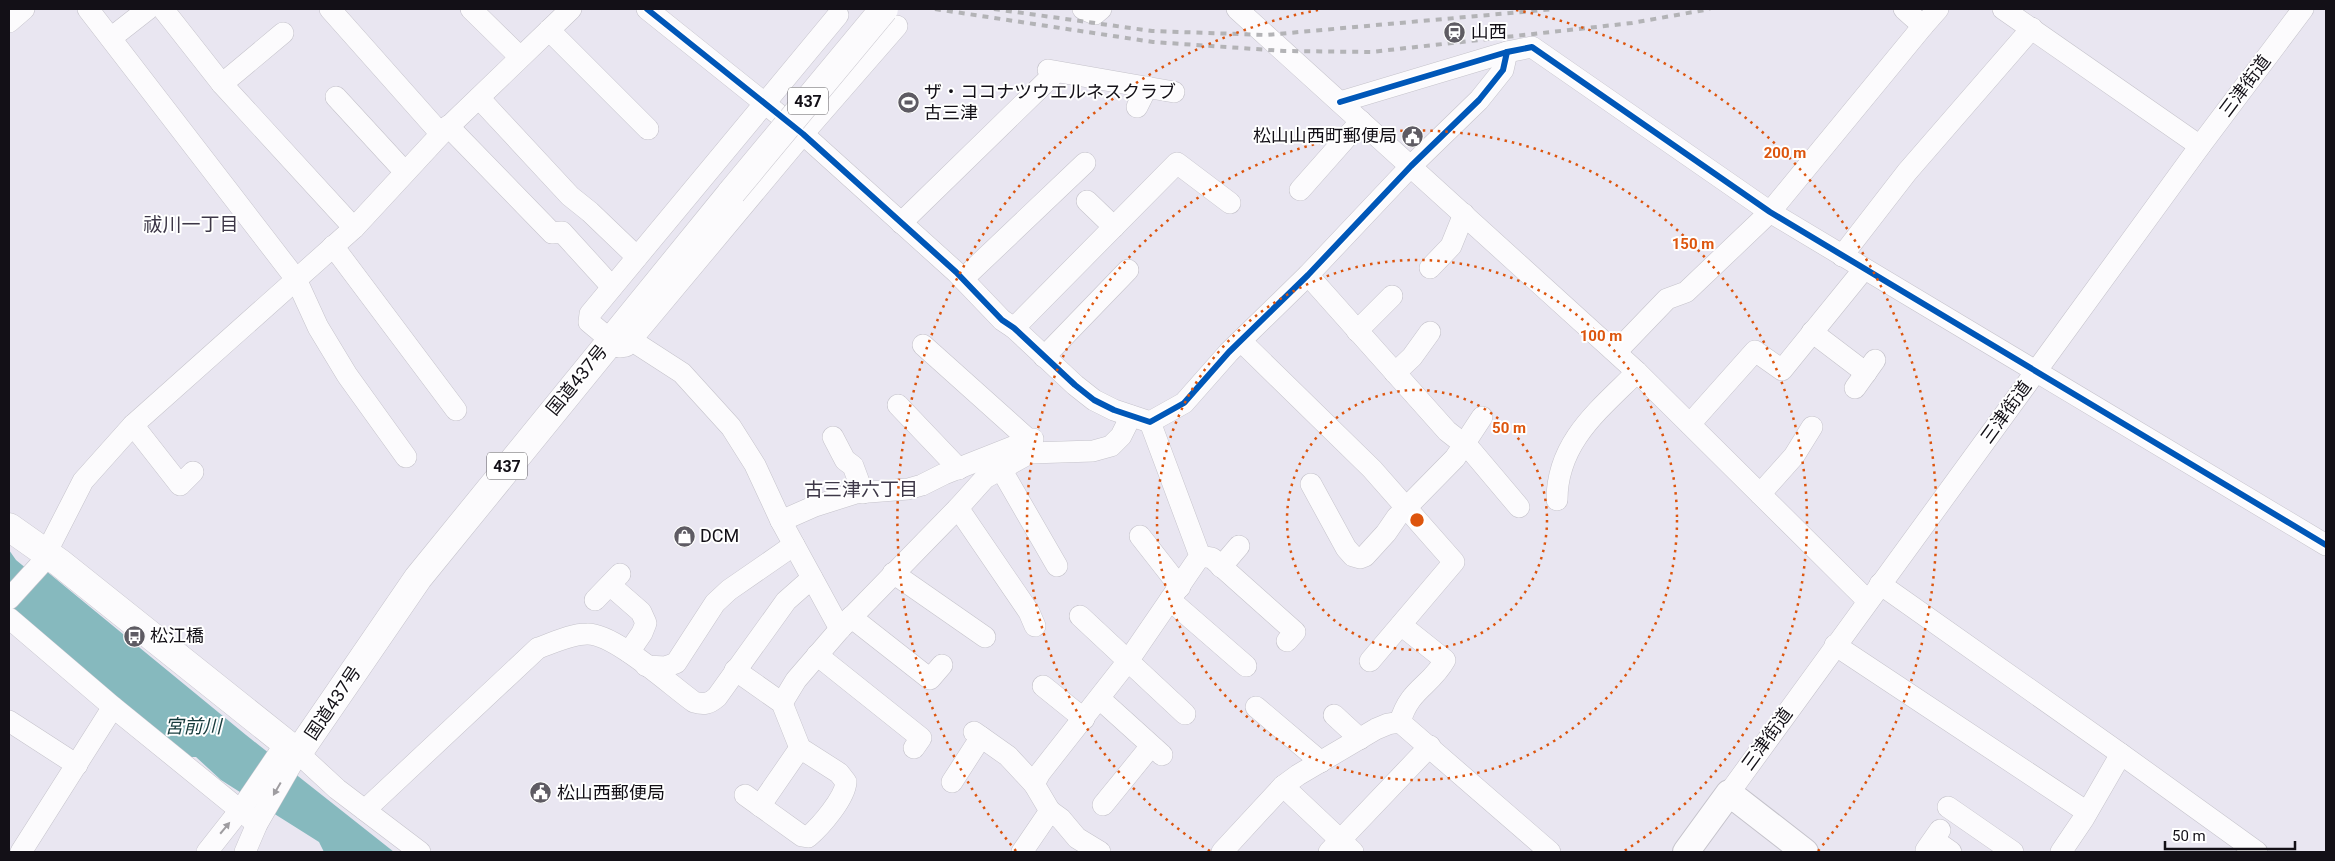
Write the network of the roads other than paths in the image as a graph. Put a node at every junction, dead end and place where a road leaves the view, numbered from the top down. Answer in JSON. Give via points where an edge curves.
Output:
{"nodes":[{"id":1,"x":24,"y":9,"type":"edge"},
{"id":2,"x":88,"y":9,"type":"edge"},
{"id":3,"x":148,"y":9,"type":"edge"},
{"id":4,"x":163,"y":9,"type":"edge"},
{"id":5,"x":330,"y":9,"type":"edge"},
{"id":6,"x":471,"y":9,"type":"edge"},
{"id":7,"x":571,"y":9,"type":"edge"},
{"id":8,"x":647,"y":9,"type":"edge"},
{"id":9,"x":864,"y":9,"type":"edge"},
{"id":10,"x":1083,"y":9,"type":"edge"},
{"id":11,"x":1101,"y":9,"type":"edge"},
{"id":12,"x":1237,"y":9,"type":"edge"},
{"id":13,"x":1904,"y":9,"type":"edge"},
{"id":14,"x":1938,"y":9,"type":"edge"},
{"id":15,"x":2003,"y":9,"type":"edge"},
{"id":16,"x":2303,"y":9,"type":"edge"},
{"id":17,"x":838,"y":15,"type":"dead end"},
{"id":18,"x":890,"y":17,"type":"edge"},
{"id":19,"x":9,"y":22,"type":"edge"},
{"id":20,"x":1923,"y":26,"type":"junction"},
{"id":21,"x":2032,"y":28,"type":"junction"},
{"id":22,"x":549,"y":30,"type":"junction"},
{"id":23,"x":283,"y":33,"type":"dead end"},
{"id":24,"x":111,"y":38,"type":"junction"},
{"id":25,"x":1507,"y":52,"type":"junction"},
{"id":26,"x":520,"y":58,"type":"junction"},
{"id":27,"x":222,"y":84,"type":"junction"},
{"id":28,"x":1147,"y":87,"type":"junction"},
{"id":29,"x":1174,"y":92,"type":"dead end"},
{"id":30,"x":336,"y":97,"type":"dead end"},
{"id":31,"x":479,"y":98,"type":"junction"},
{"id":32,"x":765,"y":102,"type":"junction"},
{"id":33,"x":1340,"y":102,"type":"junction"},
{"id":34,"x":1138,"y":107,"type":"dead end"},
{"id":35,"x":1361,"y":121,"type":"junction"},
{"id":36,"x":649,"y":128,"type":"dead end"},
{"id":37,"x":444,"y":130,"type":"junction"},
{"id":38,"x":803,"y":134,"type":"junction"},
{"id":39,"x":2200,"y":146,"type":"junction"},
{"id":40,"x":1084,"y":163,"type":"dead end"},
{"id":41,"x":1411,"y":166,"type":"junction"},
{"id":42,"x":404,"y":171,"type":"junction"},
{"id":43,"x":726,"y":188,"type":"junction"},
{"id":44,"x":1300,"y":190,"type":"dead end"},
{"id":45,"x":1087,"y":200,"type":"dead end"},
{"id":46,"x":1230,"y":204,"type":"dead end"},
{"id":47,"x":1770,"y":212,"type":"junction"},
{"id":48,"x":1464,"y":214,"type":"junction"},
{"id":49,"x":902,"y":223,"type":"junction"},
{"id":50,"x":1114,"y":227,"type":"junction"},
{"id":51,"x":354,"y":228,"type":"junction"},
{"id":52,"x":333,"y":246,"type":"junction"},
{"id":53,"x":1842,"y":256,"type":"junction"},
{"id":54,"x":637,"y":258,"type":"junction"},
{"id":55,"x":1430,"y":268,"type":"dead end"},
{"id":56,"x":1864,"y":269,"type":"junction"},
{"id":57,"x":1128,"y":270,"type":"dead end"},
{"id":58,"x":1308,"y":276,"type":"junction"},
{"id":59,"x":296,"y":279,"type":"junction"},
{"id":60,"x":963,"y":279,"type":"junction"},
{"id":61,"x":612,"y":287,"type":"junction"},
{"id":62,"x":1392,"y":296,"type":"dead end"},
{"id":63,"x":1014,"y":328,"type":"junction"},
{"id":64,"x":1357,"y":330,"type":"junction"},
{"id":65,"x":1430,"y":332,"type":"dead end"},
{"id":66,"x":1812,"y":332,"type":"junction"},
{"id":67,"x":612,"y":337,"type":"junction"},
{"id":68,"x":1241,"y":341,"type":"junction"},
{"id":69,"x":923,"y":345,"type":"dead end"},
{"id":70,"x":1616,"y":352,"type":"junction"},
{"id":71,"x":1044,"y":357,"type":"junction"},
{"id":72,"x":1638,"y":372,"type":"junction"},
{"id":73,"x":2035,"y":372,"type":"junction"},
{"id":74,"x":1395,"y":373,"type":"junction"},
{"id":75,"x":1865,"y":373,"type":"dead end"},
{"id":76,"x":898,"y":405,"type":"dead end"},
{"id":77,"x":456,"y":410,"type":"dead end"},
{"id":78,"x":1482,"y":418,"type":"dead end"},
{"id":79,"x":1140,"y":419,"type":"junction"},
{"id":80,"x":1690,"y":424,"type":"junction"},
{"id":81,"x":133,"y":425,"type":"junction"},
{"id":82,"x":1812,"y":427,"type":"dead end"},
{"id":83,"x":833,"y":437,"type":"dead end"},
{"id":84,"x":1066,"y":438,"type":"dead end"},
{"id":85,"x":1029,"y":440,"type":"junction"},
{"id":86,"x":1464,"y":444,"type":"junction"},
{"id":87,"x":406,"y":457,"type":"dead end"},
{"id":88,"x":959,"y":469,"type":"junction"},
{"id":89,"x":1001,"y":469,"type":"junction"},
{"id":90,"x":193,"y":472,"type":"dead end"},
{"id":91,"x":1311,"y":484,"type":"dead end"},
{"id":92,"x":863,"y":493,"type":"junction"},
{"id":93,"x":1760,"y":494,"type":"junction"},
{"id":94,"x":1557,"y":500,"type":"dead end"},
{"id":95,"x":1406,"y":507,"type":"junction"},
{"id":96,"x":1519,"y":507,"type":"dead end"},
{"id":97,"x":958,"y":508,"type":"junction"},
{"id":98,"x":780,"y":520,"type":"junction"},
{"id":99,"x":9,"y":527,"type":"edge"},
{"id":100,"x":1140,"y":536,"type":"dead end"},
{"id":101,"x":794,"y":545,"type":"junction"},
{"id":102,"x":1239,"y":546,"type":"dead end"},
{"id":103,"x":2326,"y":546,"type":"edge"},
{"id":104,"x":1200,"y":556,"type":"junction"},
{"id":105,"x":43,"y":559,"type":"junction"},
{"id":106,"x":1057,"y":566,"type":"dead end"},
{"id":107,"x":1221,"y":567,"type":"junction"},
{"id":108,"x":893,"y":573,"type":"junction"},
{"id":109,"x":812,"y":578,"type":"junction"},
{"id":110,"x":608,"y":586,"type":"dead end"},
{"id":111,"x":1874,"y":593,"type":"junction"},
{"id":112,"x":1175,"y":594,"type":"junction"},
{"id":113,"x":9,"y":605,"type":"edge"},
{"id":114,"x":1080,"y":616,"type":"dead end"},
{"id":115,"x":845,"y":623,"type":"junction"},
{"id":116,"x":1401,"y":625,"type":"junction"},
{"id":117,"x":1035,"y":626,"type":"dead end"},
{"id":118,"x":985,"y":638,"type":"dead end"},
{"id":119,"x":1287,"y":642,"type":"dead end"},
{"id":120,"x":1835,"y":645,"type":"junction"},
{"id":121,"x":629,"y":652,"type":"junction"},
{"id":122,"x":817,"y":655,"type":"junction"},
{"id":123,"x":1128,"y":661,"type":"junction"},
{"id":124,"x":1370,"y":661,"type":"dead end"},
{"id":125,"x":942,"y":665,"type":"dead end"},
{"id":126,"x":646,"y":666,"type":"junction"},
{"id":127,"x":1246,"y":666,"type":"dead end"},
{"id":128,"x":736,"y":670,"type":"junction"},
{"id":129,"x":1043,"y":686,"type":"dead end"},
{"id":130,"x":1100,"y":699,"type":"junction"},
{"id":131,"x":782,"y":703,"type":"junction"},
{"id":132,"x":1256,"y":707,"type":"dead end"},
{"id":133,"x":113,"y":708,"type":"junction"},
{"id":134,"x":1185,"y":714,"type":"dead end"},
{"id":135,"x":1334,"y":715,"type":"dead end"},
{"id":136,"x":1084,"y":719,"type":"junction"},
{"id":137,"x":9,"y":721,"type":"edge"},
{"id":138,"x":1400,"y":722,"type":"junction"},
{"id":139,"x":1360,"y":739,"type":"junction"},
{"id":140,"x":1430,"y":746,"type":"junction"},
{"id":141,"x":800,"y":748,"type":"junction"},
{"id":142,"x":914,"y":748,"type":"dead end"},
{"id":143,"x":290,"y":752,"type":"junction"},
{"id":144,"x":2121,"y":754,"type":"junction"},
{"id":145,"x":1321,"y":762,"type":"junction"},
{"id":146,"x":77,"y":765,"type":"junction"},
{"id":147,"x":952,"y":782,"type":"dead end"},
{"id":148,"x":1034,"y":784,"type":"junction"},
{"id":149,"x":1283,"y":786,"type":"junction"},
{"id":150,"x":1728,"y":793,"type":"junction"},
{"id":151,"x":1103,"y":805,"type":"dead end"},
{"id":152,"x":1948,"y":808,"type":"dead end"},
{"id":153,"x":365,"y":810,"type":"junction"},
{"id":154,"x":1050,"y":811,"type":"junction"},
{"id":155,"x":2087,"y":812,"type":"junction"},
{"id":156,"x":251,"y":814,"type":"junction"},
{"id":157,"x":1933,"y":840,"type":"dead end"},
{"id":158,"x":1341,"y":848,"type":"edge"},
{"id":159,"x":1025,"y":851,"type":"edge"},
{"id":160,"x":2065,"y":851,"type":"edge"},
{"id":161,"x":21,"y":852,"type":"edge"},
{"id":162,"x":207,"y":852,"type":"edge"},
{"id":163,"x":244,"y":852,"type":"edge"},
{"id":164,"x":420,"y":852,"type":"edge"},
{"id":165,"x":1100,"y":852,"type":"edge"},
{"id":166,"x":1222,"y":852,"type":"edge"},
{"id":167,"x":1550,"y":852,"type":"edge"},
{"id":168,"x":1686,"y":852,"type":"edge"},
{"id":169,"x":1805,"y":852,"type":"edge"},
{"id":170,"x":1951,"y":852,"type":"edge"},
{"id":171,"x":2013,"y":852,"type":"edge"},
{"id":172,"x":2257,"y":852,"type":"edge"}],
"edges":[{"from":1,"to":19,"type":"street"},
{"from":2,"to":24,"type":"street"},
{"from":3,"to":24,"type":"street"},
{"from":4,"to":27,"type":"street"},
{"from":5,"to":37,"type":"street"},
{"from":6,"to":26,"type":"street"},
{"from":7,"to":22,"type":"street"},
{"from":8,"to":32,"type":"street"},
{"from":9,"to":43,"type":"highway","name":"国道437号","number":"437"},
{"from":10,"to":11,"type":"street","via":[[1095,14]]},
{"from":12,"to":33,"type":"street"},
{"from":13,"to":20,"type":"street"},
{"from":14,"to":20,"type":"street"},
{"from":15,"to":21,"type":"street"},
{"from":16,"to":39,"type":"street","name":"三津街道"},
{"from":17,"to":32,"type":"street"},
{"from":18,"to":38,"type":"street"},
{"from":18,"to":43,"type":"highway","name":"国道437号","number":"437","bridge":true},
{"from":20,"to":47,"type":"street"},
{"from":21,"to":39,"type":"street"},
{"from":21,"to":53,"type":"street","via":[[1919,158]]},
{"from":22,"to":26,"type":"street"},
{"from":22,"to":36,"type":"street"},
{"from":23,"to":27,"type":"street"},
{"from":24,"to":59,"type":"street"},
{"from":25,"to":33,"type":"street"},
{"from":25,"to":41,"type":"street","via":[[1503,70],[1492,86]]},
{"from":25,"to":47,"type":"street","via":[[1532,47]]},
{"from":26,"to":31,"type":"street"},
{"from":27,"to":51,"type":"street"},
{"from":28,"to":29,"type":"street"},
{"from":28,"to":34,"type":"street"},
{"from":28,"to":49,"type":"street","via":[[1052,71]]},
{"from":30,"to":42,"type":"street"},
{"from":31,"to":37,"type":"street"},
{"from":31,"to":54,"type":"street","via":[[570,196]]},
{"from":32,"to":38,"type":"street"},
{"from":32,"to":54,"type":"street"},
{"from":33,"to":35,"type":"street"},
{"from":35,"to":41,"type":"street"},
{"from":35,"to":44,"type":"street"},
{"from":37,"to":42,"type":"street"},
{"from":37,"to":61,"type":"street","via":[[552,233],[562,232]]},
{"from":38,"to":49,"type":"street"},
{"from":38,"to":67,"type":"street"},
{"from":39,"to":73,"type":"street","name":"三津街道"},
{"from":40,"to":60,"type":"street"},
{"from":41,"to":48,"type":"street"},
{"from":41,"to":58,"type":"street"},
{"from":42,"to":51,"type":"street"},
{"from":43,"to":67,"type":"highway","name":"国道437号","number":"437"},
{"from":45,"to":50,"type":"street"},
{"from":46,"to":50,"type":"street","via":[[1177,163]]},
{"from":47,"to":53,"type":"street"},
{"from":47,"to":70,"type":"street","via":[[1686,292],[1667,299]]},
{"from":48,"to":55,"type":"street","via":[[1451,246]]},
{"from":48,"to":70,"type":"street"},
{"from":49,"to":60,"type":"street"},
{"from":50,"to":63,"type":"street"},
{"from":51,"to":52,"type":"street"},
{"from":52,"to":59,"type":"street"},
{"from":52,"to":77,"type":"street"},
{"from":53,"to":56,"type":"street"},
{"from":54,"to":61,"type":"street"},
{"from":56,"to":66,"type":"street"},
{"from":56,"to":73,"type":"street"},
{"from":57,"to":71,"type":"street"},
{"from":58,"to":64,"type":"street"},
{"from":58,"to":68,"type":"street"},
{"from":59,"to":81,"type":"street"},
{"from":59,"to":87,"type":"street","via":[[318,327],[347,374]]},
{"from":60,"to":63,"type":"street","via":[[1002,320]]},
{"from":61,"to":67,"type":"street","via":[[590,314],[588,322]]},
{"from":62,"to":64,"type":"street"},
{"from":63,"to":71,"type":"street"},
{"from":64,"to":74,"type":"street"},
{"from":65,"to":74,"type":"street"},
{"from":66,"to":75,"type":"street"},
{"from":66,"to":80,"type":"street","via":[[1782,370],[1755,351]]},
{"from":67,"to":98,"type":"street","via":[[682,373],[731,427],[755,465]]},
{"from":67,"to":143,"type":"highway","name":"国道437号","number":"437","via":[[418,578]]},
{"from":68,"to":79,"type":"street","via":[[1184,403]]},
{"from":68,"to":95,"type":"street","via":[[1372,469]]},
{"from":69,"to":85,"type":"street"},
{"from":70,"to":72,"type":"street"},
{"from":71,"to":79,"type":"street","via":[[1094,400]]},
{"from":72,"to":80,"type":"street"},
{"from":72,"to":94,"type":"street","via":[[1594,415],[1571,445],[1560,467]]},
{"from":73,"to":103,"type":"street"},
{"from":73,"to":111,"type":"street","name":"三津街道"},
{"from":74,"to":86,"type":"street","via":[[1447,431]]},
{"from":76,"to":88,"type":"street"},
{"from":78,"to":86,"type":"street"},
{"from":79,"to":89,"type":"street","via":[[1111,446],[1093,451],[1030,453]]},
{"from":79,"to":104,"type":"street"},
{"from":80,"to":93,"type":"street"},
{"from":81,"to":90,"type":"street","via":[[180,485]]},
{"from":81,"to":105,"type":"street","via":[[83,481]]},
{"from":82,"to":93,"type":"street","via":[[1794,456]]},
{"from":83,"to":92,"type":"street","via":[[845,460],[853,466]]},
{"from":84,"to":85,"type":"street"},
{"from":85,"to":88,"type":"street"},
{"from":86,"to":95,"type":"street","via":[[1443,471]]},
{"from":86,"to":96,"type":"street"},
{"from":88,"to":92,"type":"street","via":[[908,489]]},
{"from":89,"to":97,"type":"street","via":[[985,478]]},
{"from":89,"to":106,"type":"street"},
{"from":91,"to":95,"type":"street","via":[[1346,548],[1360,558],[1386,533]]},
{"from":92,"to":98,"type":"street"},
{"from":93,"to":111,"type":"street"},
{"from":95,"to":116,"type":"street","via":[[1454,562]]},
{"from":97,"to":108,"type":"street"},
{"from":97,"to":117,"type":"street","via":[[1029,612]]},
{"from":98,"to":101,"type":"street"},
{"from":99,"to":105,"type":"highway","name":"国道437号"},
{"from":100,"to":112,"type":"street"},
{"from":101,"to":109,"type":"street"},
{"from":101,"to":126,"type":"street","via":[[715,602],[676,663],[665,667]]},
{"from":102,"to":107,"type":"street"},
{"from":104,"to":107,"type":"street","via":[[1212,558]]},
{"from":104,"to":112,"type":"street"},
{"from":105,"to":113,"type":"street"},
{"from":105,"to":143,"type":"highway","name":"国道437号"},
{"from":107,"to":119,"type":"street","via":[[1295,632]]},
{"from":108,"to":115,"type":"street"},
{"from":108,"to":118,"type":"street"},
{"from":109,"to":115,"type":"street"},
{"from":109,"to":128,"type":"street","via":[[786,600]]},
{"from":110,"to":121,"type":"street","via":[[641,612],[646,623]]},
{"from":111,"to":120,"type":"street","name":"三津街道"},
{"from":111,"to":144,"type":"street"},
{"from":112,"to":123,"type":"street"},
{"from":112,"to":127,"type":"street"},
{"from":113,"to":133,"type":"street"},
{"from":114,"to":123,"type":"street"},
{"from":115,"to":122,"type":"street"},
{"from":115,"to":125,"type":"street","via":[[930,679]]},
{"from":116,"to":124,"type":"street"},
{"from":116,"to":138,"type":"street","via":[[1445,660],[1438,673],[1410,698]]},
{"from":120,"to":150,"type":"street","name":"三津街道"},
{"from":120,"to":155,"type":"street"},
{"from":121,"to":126,"type":"street"},
{"from":121,"to":153,"type":"street","via":[[605,638],[587,634],[538,648]]},
{"from":122,"to":131,"type":"street"},
{"from":122,"to":142,"type":"street","via":[[922,738]]},
{"from":123,"to":130,"type":"street"},
{"from":123,"to":134,"type":"street"},
{"from":126,"to":128,"type":"street","via":[[702,705],[717,697]]},
{"from":128,"to":131,"type":"street"},
{"from":129,"to":136,"type":"street"},
{"from":130,"to":136,"type":"street"},
{"from":130,"to":151,"type":"street","via":[[1156,751]]},
{"from":131,"to":141,"type":"street"},
{"from":132,"to":145,"type":"street"},
{"from":133,"to":146,"type":"street"},
{"from":133,"to":156,"type":"street"},
{"from":135,"to":139,"type":"street"},
{"from":136,"to":148,"type":"street"},
{"from":137,"to":146,"type":"street"},
{"from":138,"to":139,"type":"street","via":[[1388,724]]},
{"from":138,"to":140,"type":"street"},
{"from":139,"to":145,"type":"street"},
{"from":140,"to":158,"type":"street"},
{"from":140,"to":167,"type":"street"},
{"from":141,"to":141,"type":"street","via":[[839,773],[846,782],[845,791],[808,837],[752,800]]},
{"from":143,"to":153,"type":"street"},
{"from":143,"to":156,"type":"street"},
{"from":144,"to":155,"type":"street"},
{"from":144,"to":172,"type":"street"},
{"from":145,"to":149,"type":"street"},
{"from":146,"to":161,"type":"street"},
{"from":147,"to":148,"type":"street","via":[[977,735],[1008,756]]},
{"from":148,"to":154,"type":"street"},
{"from":149,"to":158,"type":"street"},
{"from":149,"to":166,"type":"street"},
{"from":150,"to":168,"type":"main road"},
{"from":150,"to":169,"type":"main road"},
{"from":152,"to":171,"type":"street"},
{"from":153,"to":164,"type":"street"},
{"from":154,"to":159,"type":"street"},
{"from":154,"to":165,"type":"street","via":[[1077,838]]},
{"from":155,"to":160,"type":"street"},
{"from":162,"to":156,"type":"street","one_way":true},
{"from":156,"to":163,"type":"street"},
{"from":157,"to":170,"type":"street"}]}
